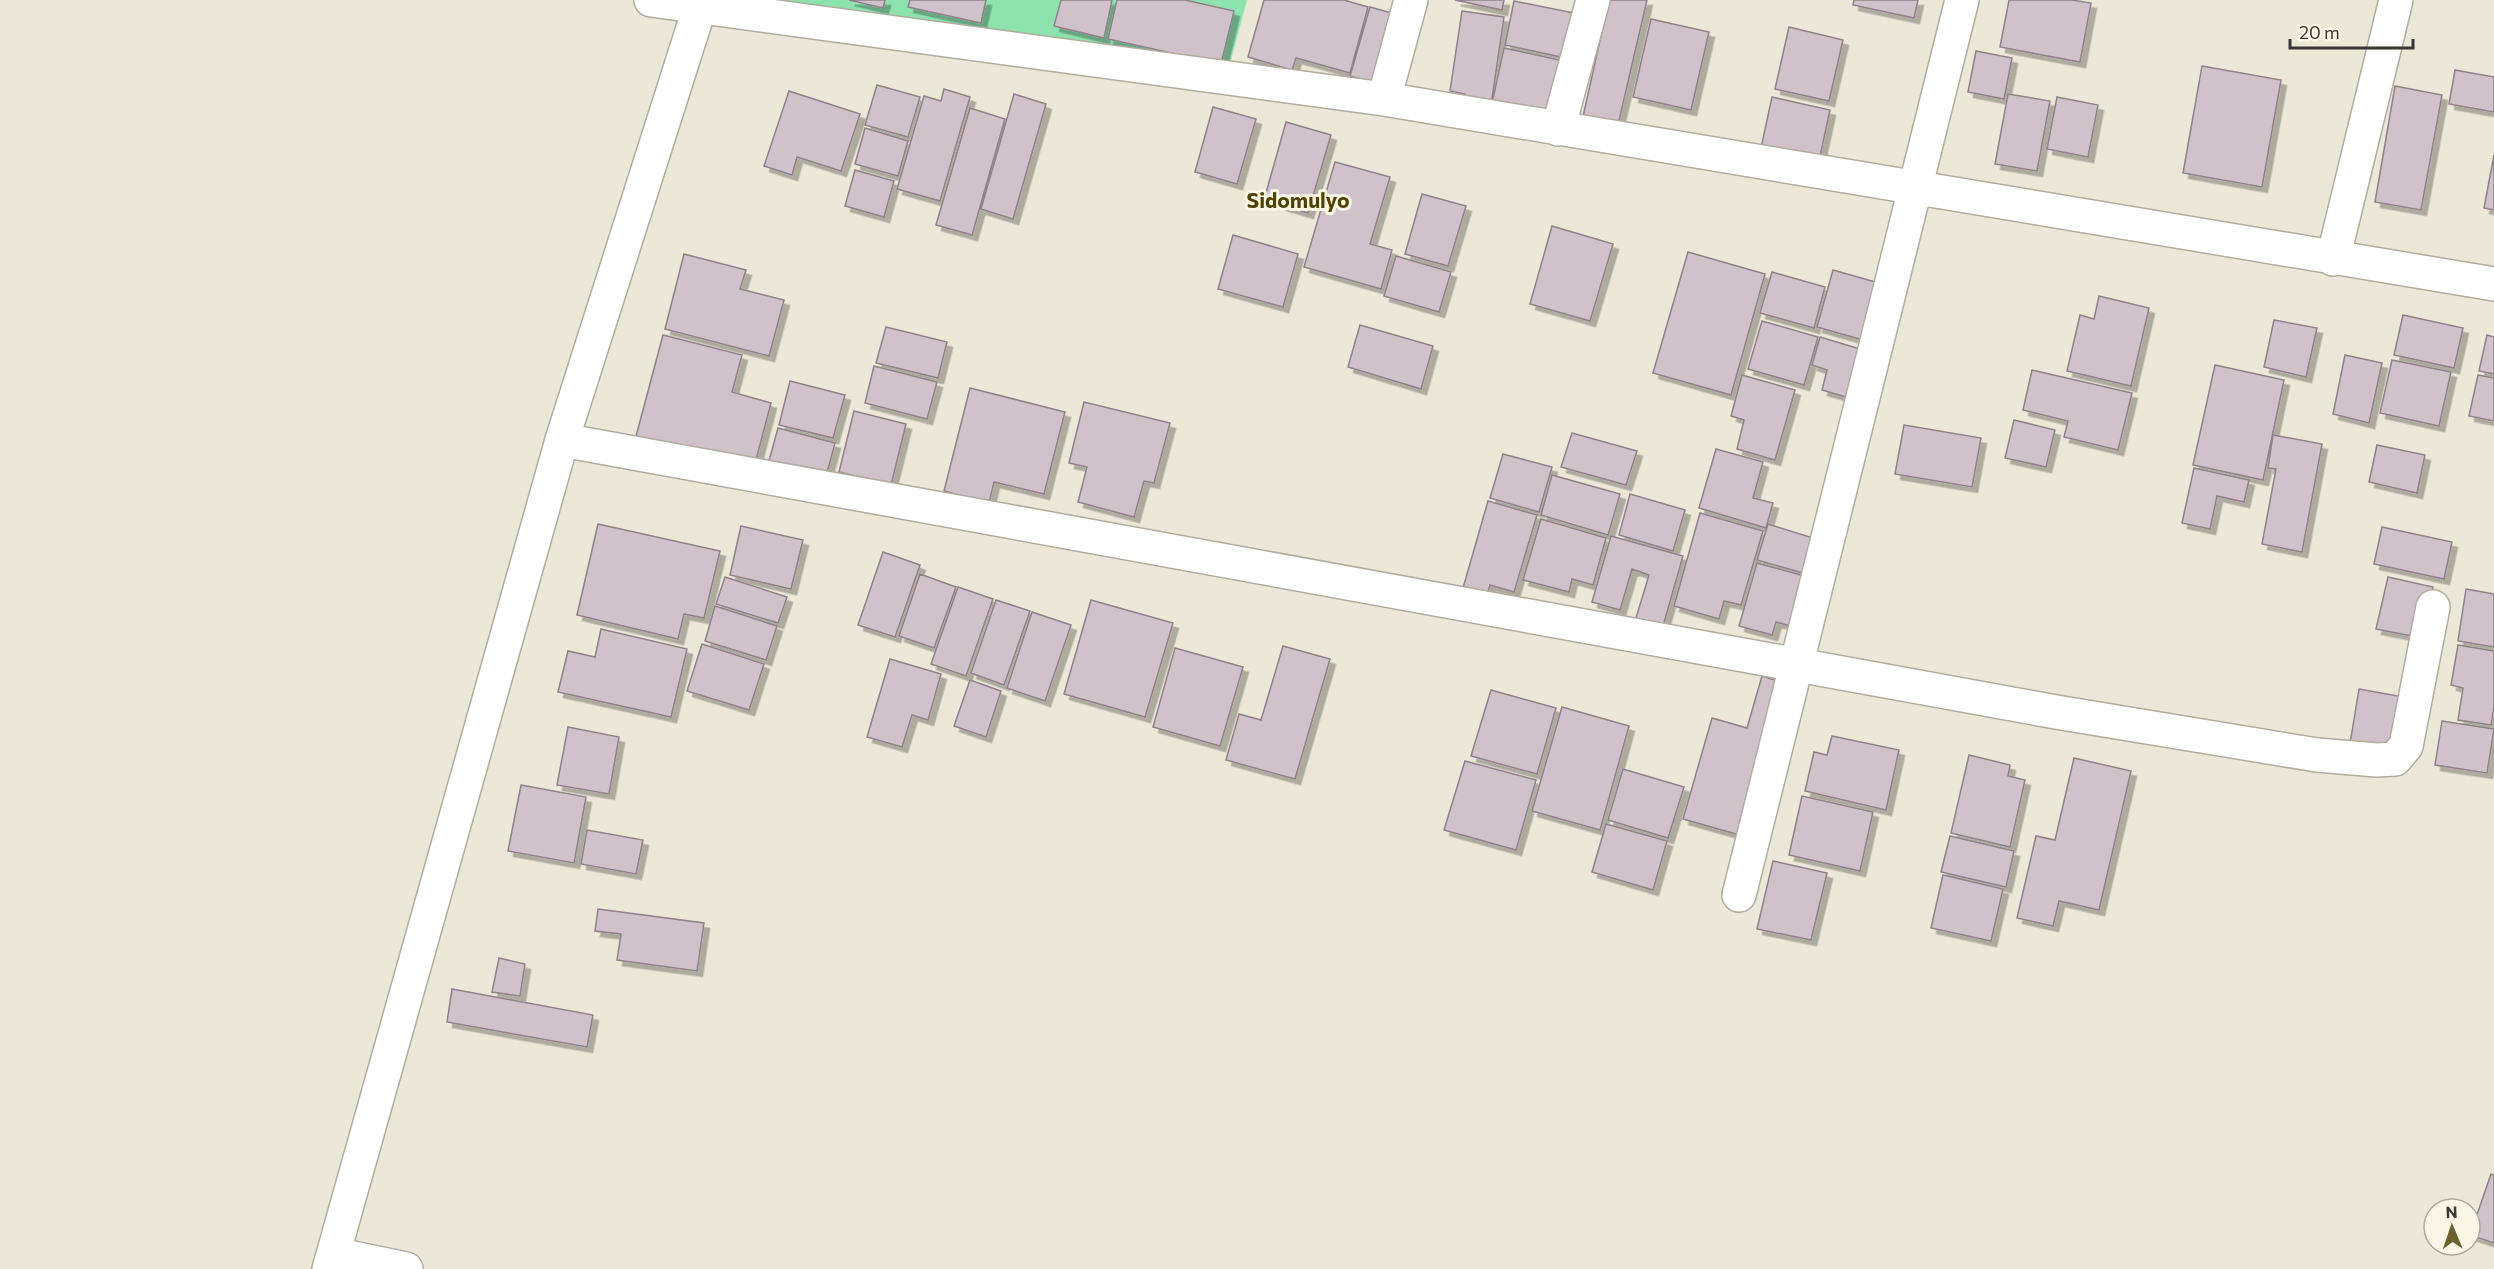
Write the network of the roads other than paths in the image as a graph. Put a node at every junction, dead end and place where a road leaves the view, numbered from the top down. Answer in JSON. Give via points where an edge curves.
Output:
{"nodes":[{"id":1,"x":651,"y":0,"type":"edge"},
{"id":2,"x":1411,"y":0,"type":"edge"},
{"id":3,"x":1593,"y":0,"type":"edge"},
{"id":4,"x":1962,"y":0,"type":"edge"},
{"id":5,"x":2396,"y":0,"type":"edge"},
{"id":6,"x":701,"y":4,"type":"edge"},
{"id":7,"x":1384,"y":99,"type":"junction"},
{"id":8,"x":1558,"y":129,"type":"junction"},
{"id":9,"x":1916,"y":188,"type":"junction"},
{"id":10,"x":2333,"y":259,"type":"junction"},
{"id":11,"x":2494,"y":284,"type":"edge"},
{"id":12,"x":562,"y":440,"type":"junction"},
{"id":13,"x":2433,"y":608,"type":"dead end"},
{"id":14,"x":1795,"y":665,"type":"junction"},
{"id":15,"x":1739,"y":895,"type":"dead end"},
{"id":16,"x":332,"y":1262,"type":"edge"},
{"id":17,"x":406,"y":1269,"type":"edge"}],
"edges":[{"from":1,"to":6,"type":"street"},
{"from":2,"to":7,"type":"street"},
{"from":3,"to":8,"type":"street"},
{"from":4,"to":9,"type":"street"},
{"from":5,"to":10,"type":"street"},
{"from":6,"to":7,"type":"street"},
{"from":6,"to":12,"type":"street"},
{"from":7,"to":8,"type":"street"},
{"from":8,"to":9,"type":"street"},
{"from":9,"to":10,"type":"street"},
{"from":9,"to":14,"type":"street"},
{"from":10,"to":11,"type":"street"},
{"from":12,"to":14,"type":"street"},
{"from":12,"to":16,"type":"street"},
{"from":13,"to":14,"type":"street","via":[[2406,746],[2395,759],[2318,755]]},
{"from":14,"to":15,"type":"street"},
{"from":16,"to":17,"type":"street"}]}
